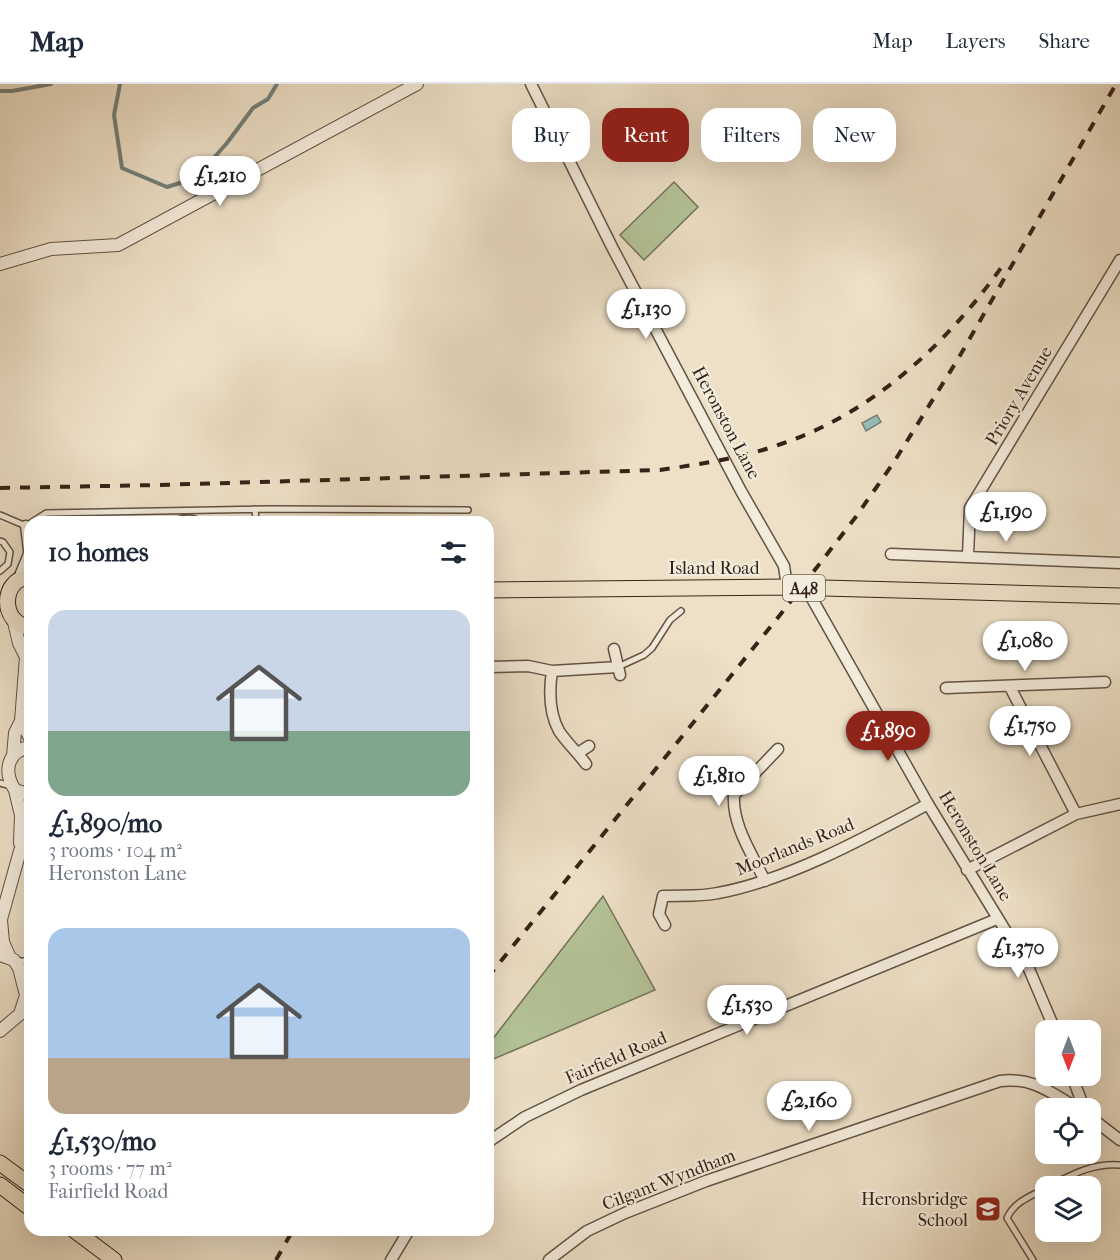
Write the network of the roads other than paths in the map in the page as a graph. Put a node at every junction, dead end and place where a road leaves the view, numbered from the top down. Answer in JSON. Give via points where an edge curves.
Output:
{"nodes":[{"id":1,"x":417,"y":84,"type":"edge"},
{"id":2,"x":531,"y":84,"type":"edge"},
{"id":3,"x":1120,"y":260,"type":"edge"},
{"id":4,"x":0,"y":264,"type":"edge"},
{"id":5,"x":255,"y":509,"type":"junction"},
{"id":6,"x":468,"y":510,"type":"dead end"},
{"id":7,"x":0,"y":515,"type":"edge"},
{"id":8,"x":41,"y":516,"type":"edge"},
{"id":9,"x":256,"y":516,"type":"edge"},
{"id":10,"x":24,"y":522,"type":"edge"},
{"id":11,"x":0,"y":541,"type":"edge"},
{"id":12,"x":891,"y":554,"type":"dead end"},
{"id":13,"x":968,"y":556,"type":"junction"},
{"id":14,"x":1120,"y":563,"type":"edge"},
{"id":15,"x":24,"y":565,"type":"edge"},
{"id":16,"x":0,"y":571,"type":"edge"},
{"id":17,"x":14,"y":583,"type":"edge"},
{"id":18,"x":788,"y":587,"type":"junction"},
{"id":19,"x":806,"y":588,"type":"junction"},
{"id":20,"x":494,"y":590,"type":"edge"},
{"id":21,"x":1120,"y":596,"type":"edge"},
{"id":22,"x":681,"y":611,"type":"dead end"},
{"id":23,"x":7,"y":618,"type":"edge"},
{"id":24,"x":24,"y":627,"type":"edge"},
{"id":25,"x":24,"y":649,"type":"edge"},
{"id":26,"x":615,"y":649,"type":"dead end"},
{"id":27,"x":494,"y":667,"type":"edge"},
{"id":28,"x":552,"y":671,"type":"junction"},
{"id":29,"x":619,"y":671,"type":"junction"},
{"id":30,"x":1106,"y":682,"type":"dead end"},
{"id":31,"x":1010,"y":687,"type":"junction"},
{"id":32,"x":946,"y":688,"type":"dead end"},
{"id":33,"x":24,"y":692,"type":"edge"},
{"id":34,"x":21,"y":721,"type":"junction"},
{"id":35,"x":24,"y":727,"type":"edge"},
{"id":36,"x":589,"y":746,"type":"dead end"},
{"id":37,"x":24,"y":748,"type":"edge"},
{"id":38,"x":778,"y":749,"type":"dead end"},
{"id":39,"x":578,"y":753,"type":"junction"},
{"id":40,"x":8,"y":760,"type":"edge"},
{"id":41,"x":586,"y":764,"type":"dead end"},
{"id":42,"x":0,"y":783,"type":"edge"},
{"id":43,"x":14,"y":788,"type":"junction"},
{"id":44,"x":24,"y":792,"type":"edge"},
{"id":45,"x":928,"y":804,"type":"junction"},
{"id":46,"x":1120,"y":804,"type":"edge"},
{"id":47,"x":1076,"y":814,"type":"junction"},
{"id":48,"x":24,"y":841,"type":"edge"},
{"id":49,"x":20,"y":850,"type":"junction"},
{"id":50,"x":967,"y":870,"type":"junction"},
{"id":51,"x":765,"y":881,"type":"junction"},
{"id":52,"x":997,"y":919,"type":"junction"},
{"id":53,"x":1,"y":922,"type":"edge"},
{"id":54,"x":665,"y":926,"type":"dead end"},
{"id":55,"x":8,"y":958,"type":"edge"},
{"id":56,"x":24,"y":961,"type":"edge"},
{"id":57,"x":24,"y":981,"type":"edge"},
{"id":58,"x":24,"y":1004,"type":"edge"},
{"id":59,"x":1051,"y":1020,"type":"edge"},
{"id":60,"x":5,"y":1021,"type":"edge"},
{"id":61,"x":0,"y":1031,"type":"edge"},
{"id":62,"x":1060,"y":1098,"type":"edge"},
{"id":63,"x":1101,"y":1125,"type":"edge"},
{"id":64,"x":494,"y":1138,"type":"edge"},
{"id":65,"x":1120,"y":1140,"type":"edge"},
{"id":66,"x":0,"y":1163,"type":"edge"},
{"id":67,"x":1120,"y":1165,"type":"edge"},
{"id":68,"x":1069,"y":1176,"type":"edge"},
{"id":69,"x":24,"y":1181,"type":"edge"},
{"id":70,"x":0,"y":1185,"type":"edge"},
{"id":71,"x":1035,"y":1193,"type":"edge"},
{"id":72,"x":24,"y":1203,"type":"edge"},
{"id":73,"x":82,"y":1236,"type":"edge"},
{"id":74,"x":405,"y":1236,"type":"edge"},
{"id":75,"x":114,"y":1260,"type":"edge"},
{"id":76,"x":391,"y":1260,"type":"edge"},
{"id":77,"x":549,"y":1260,"type":"edge"},
{"id":78,"x":1033,"y":1260,"type":"edge"}],
"edges":[{"from":1,"to":4,"type":"street","via":[[118,245],[51,249]]},
{"from":2,"to":18,"type":"street","name":"Heronston Lane","via":[[612,247],[784,566]]},
{"from":3,"to":13,"type":"street","name":"Priory Avenue","via":[[970,508]]},
{"from":5,"to":6,"type":"lane"},
{"from":5,"to":8,"type":"lane"},
{"from":5,"to":9,"type":"lane"},
{"from":7,"to":10,"type":"lane"},
{"from":11,"to":16,"type":"lane","via":[[10,552],[8,564]]},
{"from":12,"to":13,"type":"street"},
{"from":13,"to":14,"type":"street"},
{"from":15,"to":17,"type":"street"},
{"from":17,"to":23,"type":"main road","via":[[4,596]]},
{"from":18,"to":19,"type":"main road","name":"Island Road","number":"A48"},
{"from":18,"to":20,"type":"main road","name":"Island Road","number":"A48"},
{"from":19,"to":21,"type":"main road","name":"Island Road","number":"A48"},
{"from":19,"to":45,"type":"street","name":"Heronston Lane"},
{"from":22,"to":29,"type":"lane","via":[[652,648]]},
{"from":23,"to":24,"type":"main road"},
{"from":23,"to":25,"type":"street"},
{"from":26,"to":29,"type":"street"},
{"from":27,"to":28,"type":"street","via":[[528,666]]},
{"from":28,"to":29,"type":"street"},
{"from":28,"to":39,"type":"street","via":[[549,691],[556,723]]},
{"from":30,"to":31,"type":"street"},
{"from":31,"to":32,"type":"street"},
{"from":31,"to":47,"type":"street"},
{"from":33,"to":34,"type":"street"},
{"from":34,"to":35,"type":"street"},
{"from":34,"to":40,"type":"street"},
{"from":36,"to":39,"type":"street"},
{"from":37,"to":40,"type":"street"},
{"from":38,"to":51,"type":"street","via":[[734,795],[733,808],[739,826]]},
{"from":39,"to":41,"type":"street"},
{"from":40,"to":43,"type":"street"},
{"from":42,"to":43,"type":"lane"},
{"from":43,"to":44,"type":"street"},
{"from":43,"to":49,"type":"street","via":[[21,815]]},
{"from":45,"to":50,"type":"street","name":"Heronston Lane"},
{"from":45,"to":51,"type":"street","name":"Moorlands Road","via":[[858,841]]},
{"from":46,"to":47,"type":"street"},
{"from":47,"to":50,"type":"street"},
{"from":48,"to":49,"type":"street"},
{"from":49,"to":53,"type":"street"},
{"from":50,"to":52,"type":"street","name":"Heronston Lane"},
{"from":51,"to":54,"type":"street","name":"Moorlands Road","via":[[716,894],[663,896],[659,914]]},
{"from":52,"to":59,"type":"street","name":"Heronston Lane","via":[[1029,969]]},
{"from":52,"to":64,"type":"street","name":"Fairfield Road","via":[[581,1090],[525,1117]]},
{"from":53,"to":55,"type":"street"},
{"from":55,"to":56,"type":"lane"},
{"from":55,"to":57,"type":"street","via":[[19,968]]},
{"from":58,"to":60,"type":"street","via":[[21,1014]]},
{"from":60,"to":61,"type":"street"},
{"from":62,"to":77,"type":"street","name":"Cilgant Wyndham","via":[[1035,1084],[1017,1079],[1000,1081],[706,1181],[625,1213],[586,1231]]},
{"from":63,"to":65,"type":"street"},
{"from":66,"to":69,"type":"main road"},
{"from":67,"to":68,"type":"lane","via":[[1087,1167]]},
{"from":70,"to":72,"type":"main road"},
{"from":71,"to":78,"type":"lane","via":[[1019,1202],[1007,1218]]},
{"from":73,"to":75,"type":"main road"},
{"from":74,"to":76,"type":"street"}]}
